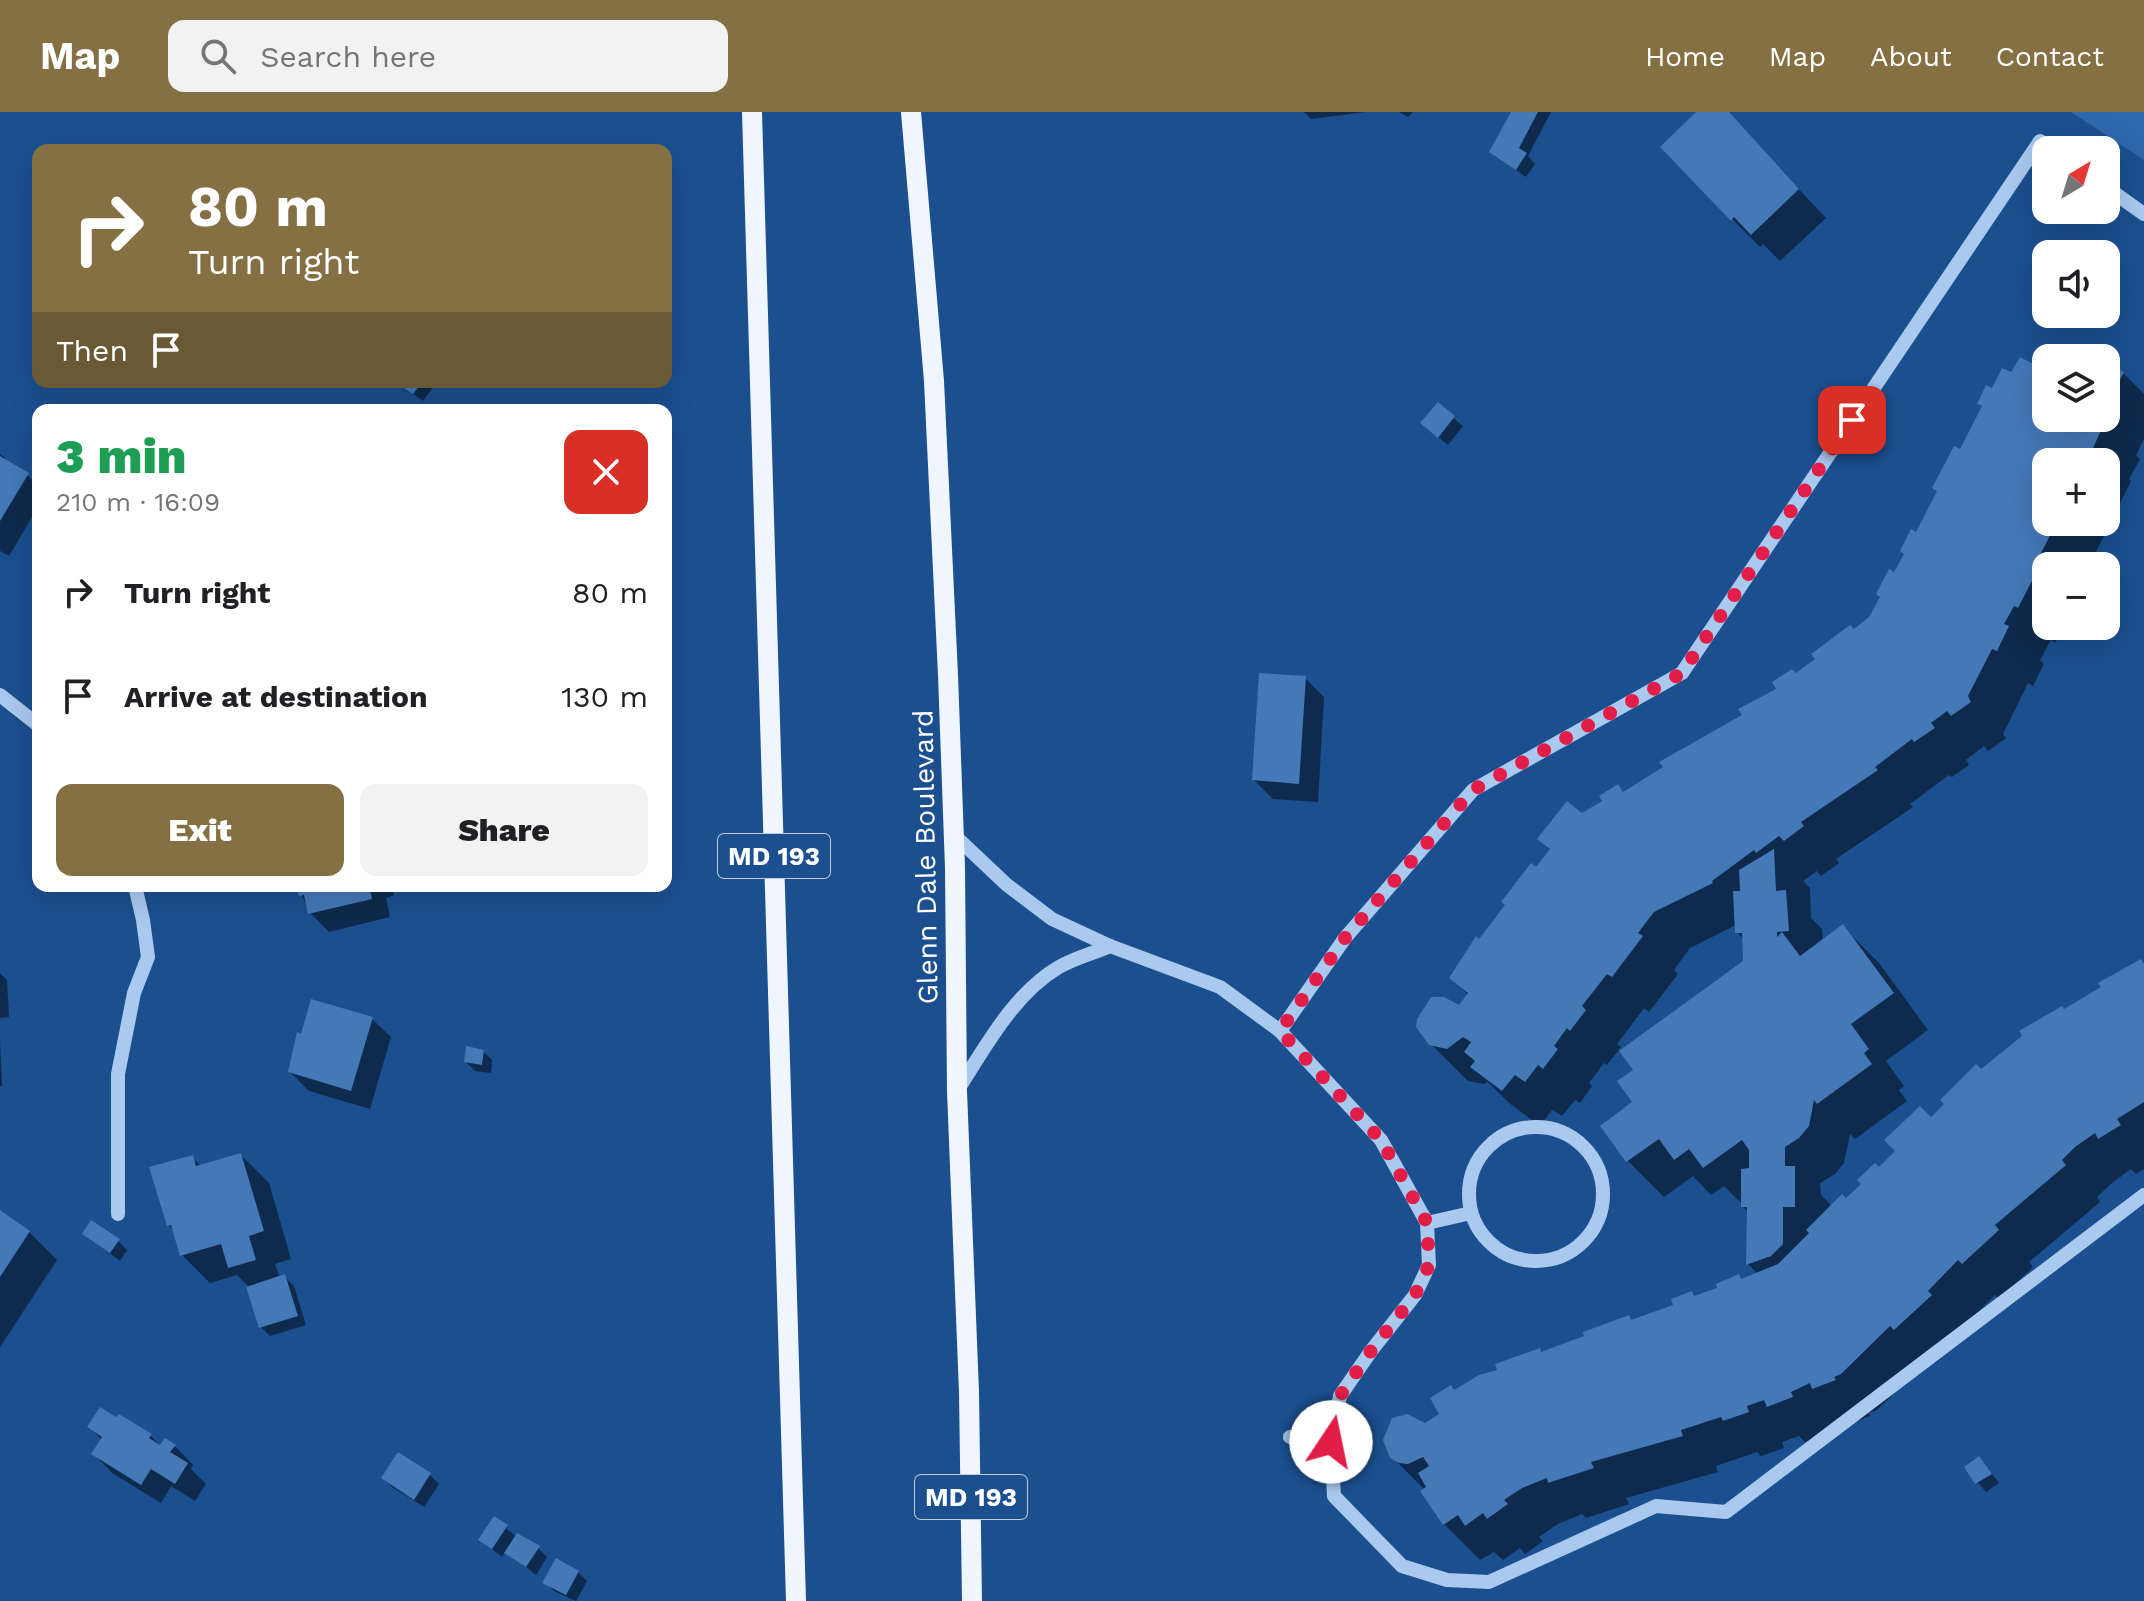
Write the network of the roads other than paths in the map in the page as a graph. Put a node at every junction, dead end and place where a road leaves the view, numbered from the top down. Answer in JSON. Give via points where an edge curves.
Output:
{"nodes":[{"id":1,"x":752,"y":112,"type":"edge"},
{"id":2,"x":911,"y":112,"type":"edge"},
{"id":3,"x":2032,"y":153,"type":"edge"},
{"id":4,"x":2120,"y":197,"type":"edge"},
{"id":5,"x":2144,"y":214,"type":"edge"},
{"id":6,"x":0,"y":695,"type":"edge"},
{"id":7,"x":32,"y":720,"type":"edge"},
{"id":8,"x":954,"y":835,"type":"junction"},
{"id":9,"x":136,"y":892,"type":"edge"},
{"id":10,"x":1110,"y":946,"type":"junction"},
{"id":11,"x":1280,"y":1031,"type":"junction"},
{"id":12,"x":957,"y":1091,"type":"junction"},
{"id":13,"x":2144,"y":1195,"type":"edge"},
{"id":14,"x":1471,"y":1213,"type":"junction"},
{"id":15,"x":118,"y":1214,"type":"dead end"},
{"id":16,"x":1427,"y":1223,"type":"junction"},
{"id":17,"x":1290,"y":1437,"type":"dead end"},
{"id":18,"x":1331,"y":1442,"type":"junction"},
{"id":19,"x":796,"y":1601,"type":"edge"},
{"id":20,"x":972,"y":1601,"type":"edge"}],
"edges":[{"from":1,"to":19,"type":"main road","number":"MD 193"},
{"from":2,"to":8,"type":"main road","name":"Glenn Dale Boulevard","number":"MD 193","via":[[934,381]]},
{"from":3,"to":11,"type":"street","via":[[1682,673],[1473,790],[1345,938]]},
{"from":4,"to":5,"type":"street"},
{"from":6,"to":7,"type":"street"},
{"from":8,"to":10,"type":"street","via":[[1052,919]]},
{"from":8,"to":12,"type":"main road","name":"Glenn Dale Boulevard","number":"MD 193"},
{"from":9,"to":15,"type":"street","via":[[148,957],[134,993],[118,1074]]},
{"from":10,"to":11,"type":"street","via":[[1220,987]]},
{"from":10,"to":12,"type":"street","via":[[1058,968],[1027,993]]},
{"from":11,"to":16,"type":"street","via":[[1381,1140]]},
{"from":12,"to":20,"type":"main road","name":"Glenn Dale Boulevard","number":"MD 193"},
{"from":13,"to":18,"type":"street","via":[[1726,1512],[1656,1506],[1489,1582],[1447,1580],[1402,1566],[1334,1496]]},
{"from":14,"to":14,"type":"street","via":[[1481,1234],[1497,1249],[1539,1261],[1561,1256],[1580,1245],[1602,1207],[1596,1163],[1564,1133],[1521,1128],[1484,1151],[1468,1192]]},
{"from":14,"to":16,"type":"street"},
{"from":16,"to":18,"type":"street","via":[[1429,1265],[1415,1295],[1340,1396]]},
{"from":17,"to":18,"type":"street"}]}
